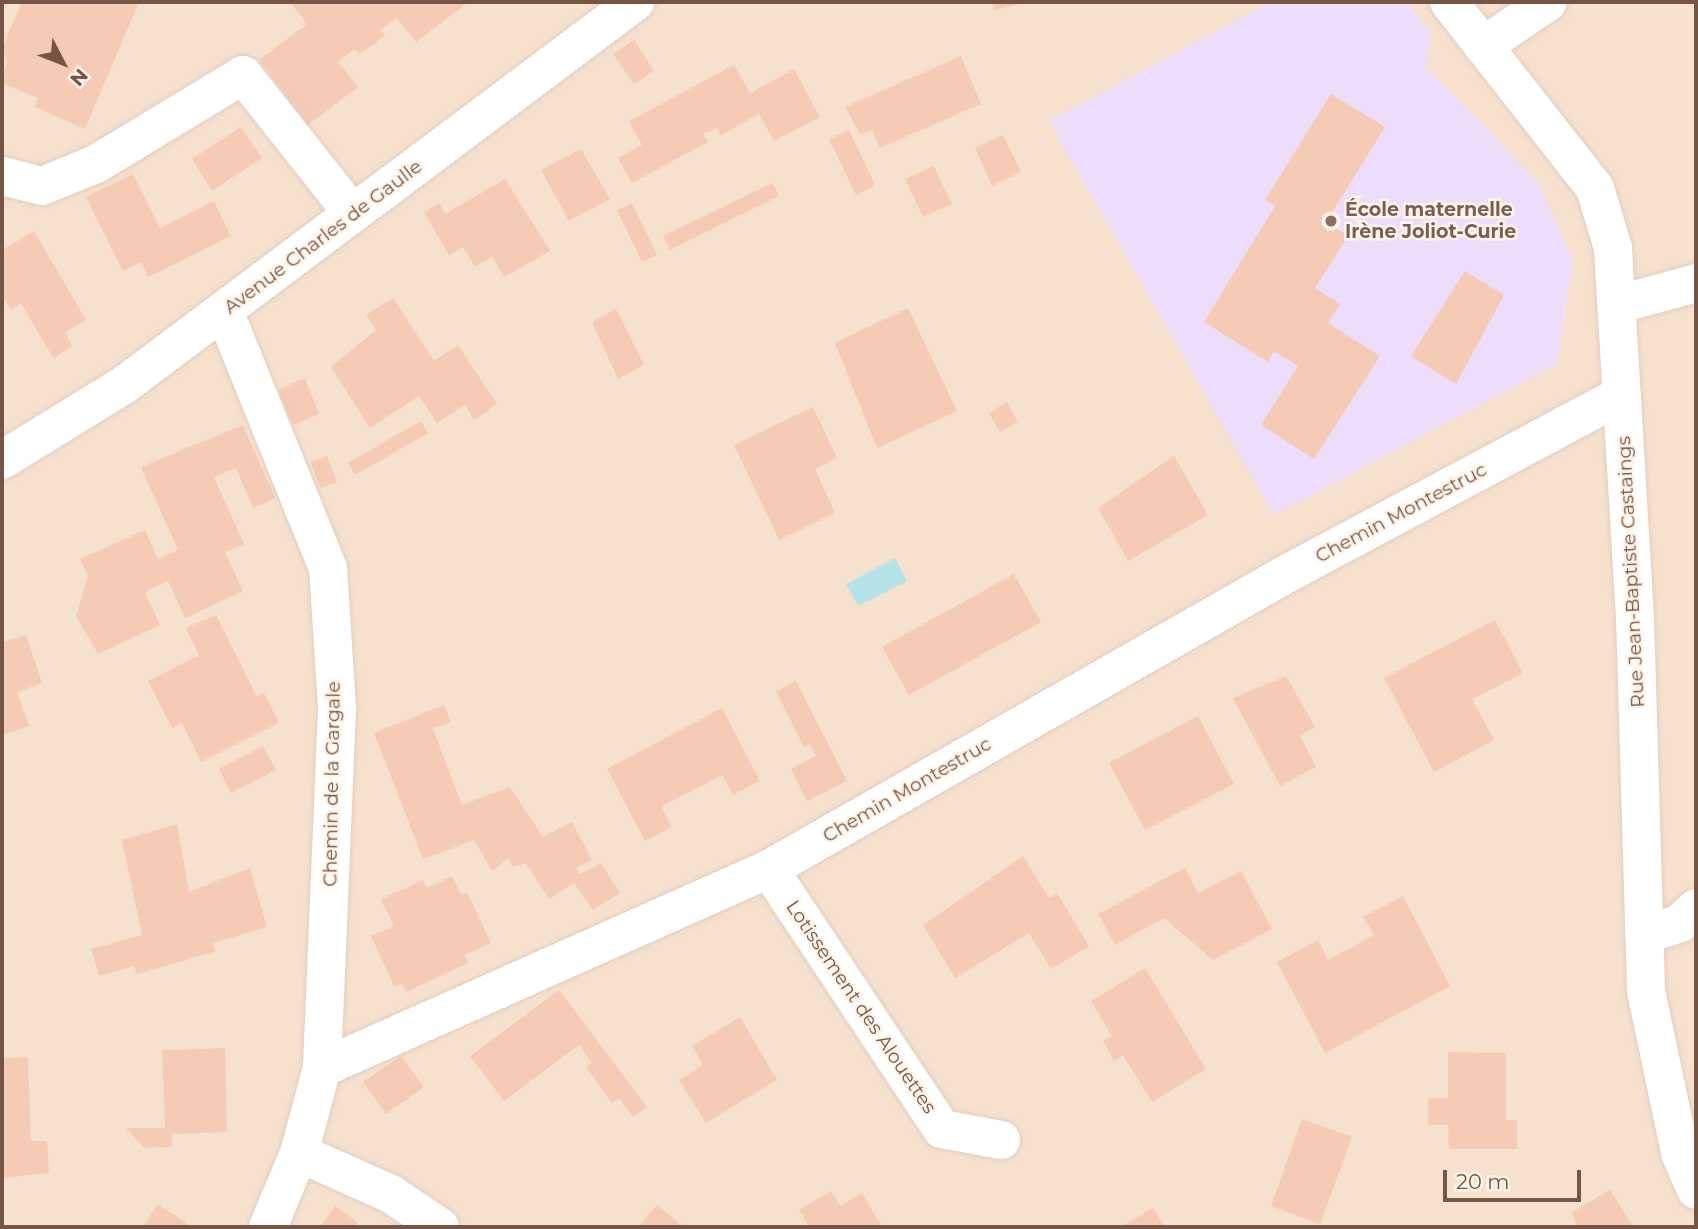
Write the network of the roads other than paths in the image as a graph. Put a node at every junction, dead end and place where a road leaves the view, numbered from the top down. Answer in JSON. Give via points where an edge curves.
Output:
{"nodes":[{"id":1,"x":635,"y":2,"type":"edge"},
{"id":2,"x":1448,"y":2,"type":"edge"},
{"id":3,"x":1548,"y":2,"type":"edge"},
{"id":4,"x":1483,"y":46,"type":"junction"},
{"id":5,"x":2,"y":176,"type":"edge"},
{"id":6,"x":353,"y":214,"type":"junction"},
{"id":7,"x":1696,"y":284,"type":"edge"},
{"id":8,"x":1620,"y":304,"type":"junction"},
{"id":9,"x":224,"y":312,"type":"junction"},
{"id":10,"x":1622,"y":395,"type":"junction"},
{"id":11,"x":2,"y":460,"type":"edge"},
{"id":12,"x":769,"y":869,"type":"junction"},
{"id":13,"x":1696,"y":908,"type":"edge"},
{"id":14,"x":1644,"y":934,"type":"junction"},
{"id":15,"x":322,"y":1068,"type":"junction"},
{"id":16,"x":1001,"y":1140,"type":"dead end"},
{"id":17,"x":299,"y":1153,"type":"junction"},
{"id":18,"x":1696,"y":1190,"type":"edge"},
{"id":19,"x":268,"y":1227,"type":"edge"},
{"id":20,"x":440,"y":1227,"type":"edge"}],
"edges":[{"from":1,"to":6,"type":"street","name":"Avenue Charles de Gaulle"},
{"from":2,"to":4,"type":"street","name":"Rue Jean-Baptiste Castaings"},
{"from":3,"to":4,"type":"street"},
{"from":4,"to":8,"type":"street","name":"Rue Jean-Baptiste Castaings","via":[[1595,188],[1613,248]]},
{"from":5,"to":6,"type":"street","via":[[42,186],[96,164],[243,75]]},
{"from":6,"to":9,"type":"street","name":"Avenue Charles de Gaulle"},
{"from":7,"to":8,"type":"street"},
{"from":8,"to":10,"type":"street","name":"Rue Jean-Baptiste Castaings"},
{"from":9,"to":11,"type":"street","name":"Avenue Charles de Gaulle","via":[[124,385]]},
{"from":9,"to":15,"type":"street","name":"Chemin de la Gargale","via":[[328,568],[337,709]]},
{"from":10,"to":12,"type":"street","name":"Chemin Montestruc","via":[[1290,572]]},
{"from":10,"to":14,"type":"street","name":"Rue Jean-Baptiste Castaings"},
{"from":12,"to":15,"type":"street","name":"Chemin Montestruc"},
{"from":12,"to":16,"type":"street","name":"Lotissement des Alouettes","via":[[942,1129]]},
{"from":13,"to":14,"type":"street","via":[[1680,922]]},
{"from":14,"to":18,"type":"street","name":"Rue Jean-Baptiste Castaings","via":[[1646,992],[1664,1091]]},
{"from":15,"to":17,"type":"street"},
{"from":17,"to":19,"type":"street"},
{"from":17,"to":20,"type":"street","via":[[391,1194]]}]}
